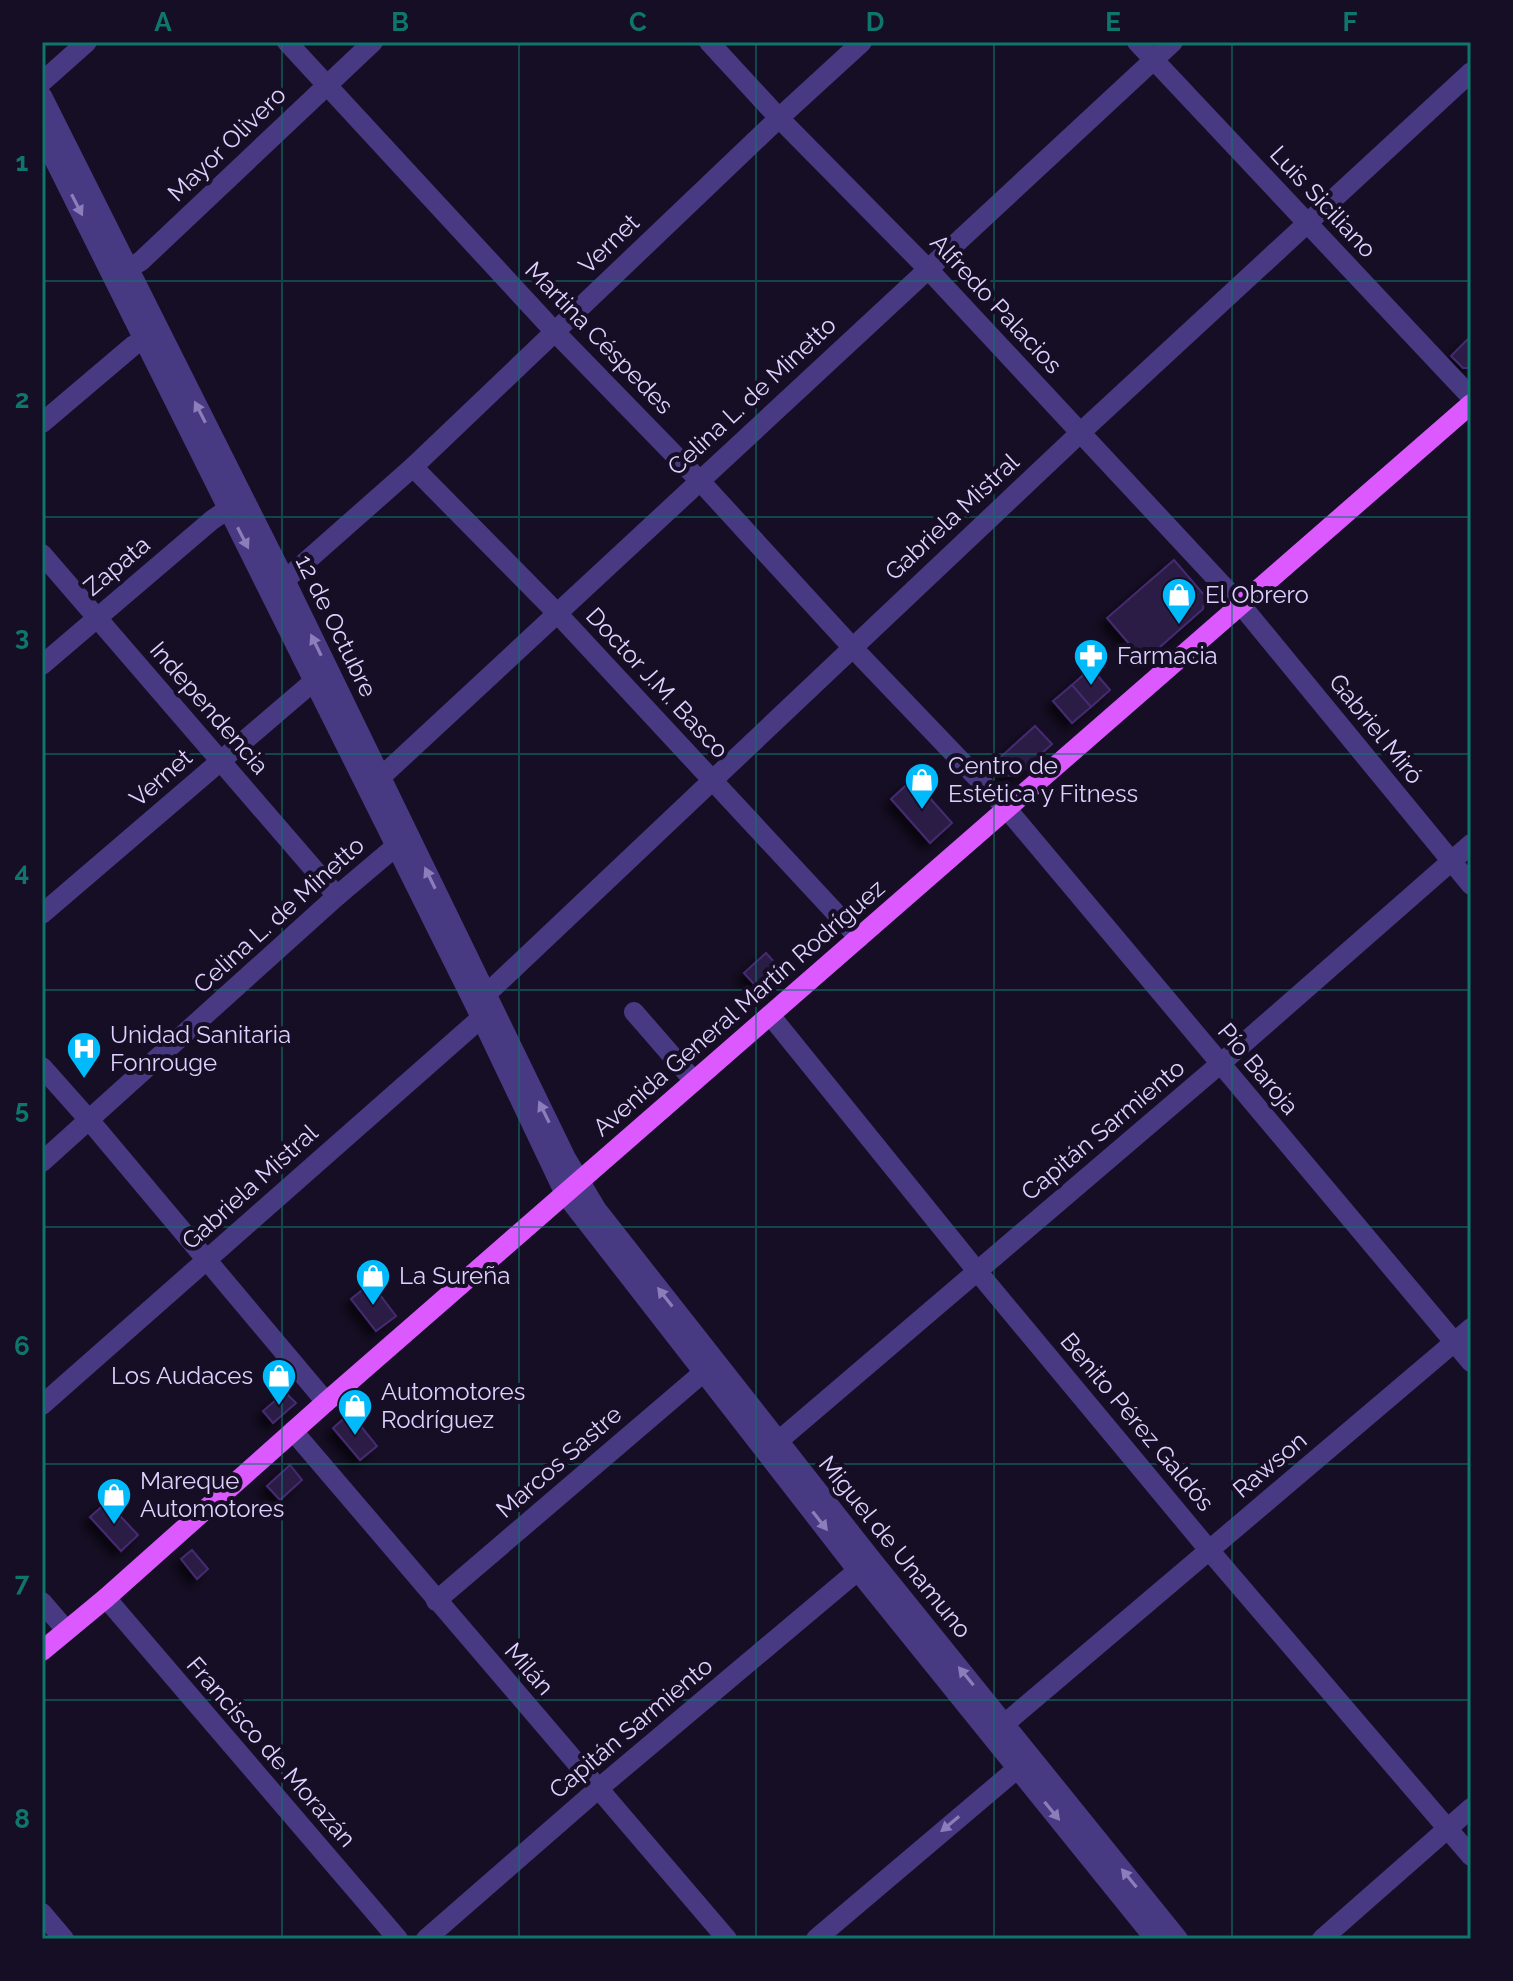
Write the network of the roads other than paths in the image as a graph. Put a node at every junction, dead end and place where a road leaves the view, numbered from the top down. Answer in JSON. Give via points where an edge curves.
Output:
{"nodes":[{"id":1,"x":87,"y":42,"type":"edge"},
{"id":2,"x":287,"y":42,"type":"edge"},
{"id":3,"x":373,"y":42,"type":"edge"},
{"id":4,"x":709,"y":42,"type":"edge"},
{"id":5,"x":862,"y":42,"type":"edge"},
{"id":6,"x":1137,"y":42,"type":"edge"},
{"id":7,"x":1173,"y":42,"type":"edge"},
{"id":8,"x":1154,"y":60,"type":"junction"},
{"id":9,"x":1471,"y":72,"type":"edge"},
{"id":10,"x":42,"y":82,"type":"edge"},
{"id":11,"x":326,"y":85,"type":"junction"},
{"id":12,"x":42,"y":96,"type":"edge"},
{"id":13,"x":779,"y":118,"type":"junction"},
{"id":14,"x":42,"y":135,"type":"edge"},
{"id":15,"x":58,"y":170,"type":"edge"},
{"id":16,"x":1307,"y":222,"type":"junction"},
{"id":17,"x":927,"y":268,"type":"junction"},
{"id":18,"x":121,"y":273,"type":"junction"},
{"id":19,"x":555,"y":332,"type":"junction"},
{"id":20,"x":152,"y":336,"type":"junction"},
{"id":21,"x":1471,"y":397,"type":"edge"},
{"id":22,"x":1471,"y":404,"type":"edge"},
{"id":23,"x":42,"y":423,"type":"edge"},
{"id":24,"x":1080,"y":433,"type":"junction"},
{"id":25,"x":413,"y":467,"type":"junction"},
{"id":26,"x":700,"y":481,"type":"junction"},
{"id":27,"x":228,"y":509,"type":"junction"},
{"id":28,"x":42,"y":554,"type":"edge"},
{"id":29,"x":285,"y":580,"type":"junction"},
{"id":30,"x":1241,"y":605,"type":"junction"},
{"id":31,"x":557,"y":613,"type":"junction"},
{"id":32,"x":97,"y":617,"type":"junction"},
{"id":33,"x":852,"y":647,"type":"junction"},
{"id":34,"x":42,"y":665,"type":"edge"},
{"id":35,"x":314,"y":681,"type":"junction"},
{"id":36,"x":221,"y":761,"type":"junction"},
{"id":37,"x":373,"y":780,"type":"junction"},
{"id":38,"x":710,"y":780,"type":"junction"},
{"id":39,"x":1007,"y":809,"type":"junction"},
{"id":40,"x":1471,"y":844,"type":"edge"},
{"id":41,"x":404,"y":845,"type":"junction"},
{"id":42,"x":1451,"y":861,"type":"junction"},
{"id":43,"x":1471,"y":885,"type":"edge"},
{"id":44,"x":337,"y":896,"type":"junction"},
{"id":45,"x":42,"y":914,"type":"edge"},
{"id":46,"x":859,"y":938,"type":"junction"},
{"id":47,"x":484,"y":1006,"type":"junction"},
{"id":48,"x":634,"y":1012,"type":"dead end"},
{"id":49,"x":770,"y":1015,"type":"junction"},
{"id":50,"x":1220,"y":1064,"type":"junction"},
{"id":51,"x":42,"y":1067,"type":"edge"},
{"id":52,"x":694,"y":1081,"type":"junction"},
{"id":53,"x":90,"y":1121,"type":"junction"},
{"id":54,"x":42,"y":1162,"type":"edge"},
{"id":55,"x":573,"y":1188,"type":"junction"},
{"id":56,"x":208,"y":1259,"type":"junction"},
{"id":57,"x":977,"y":1271,"type":"junction"},
{"id":58,"x":1471,"y":1328,"type":"edge"},
{"id":59,"x":1454,"y":1342,"type":"junction"},
{"id":60,"x":1471,"y":1362,"type":"edge"},
{"id":61,"x":709,"y":1367,"type":"junction"},
{"id":62,"x":326,"y":1402,"type":"junction"},
{"id":63,"x":42,"y":1405,"type":"edge"},
{"id":64,"x":293,"y":1431,"type":"junction"},
{"id":65,"x":772,"y":1446,"type":"junction"},
{"id":66,"x":1209,"y":1550,"type":"junction"},
{"id":67,"x":865,"y":1565,"type":"junction"},
{"id":68,"x":106,"y":1598,"type":"junction"},
{"id":69,"x":436,"y":1601,"type":"junction"},
{"id":70,"x":42,"y":1602,"type":"edge"},
{"id":71,"x":66,"y":1630,"type":"junction"},
{"id":72,"x":42,"y":1651,"type":"edge"},
{"id":73,"x":998,"y":1729,"type":"junction"},
{"id":74,"x":1025,"y":1762,"type":"junction"},
{"id":75,"x":598,"y":1789,"type":"junction"},
{"id":76,"x":1471,"y":1808,"type":"edge"},
{"id":77,"x":1447,"y":1828,"type":"junction"},
{"id":78,"x":1471,"y":1856,"type":"edge"},
{"id":79,"x":42,"y":1913,"type":"edge"},
{"id":80,"x":64,"y":1939,"type":"edge"},
{"id":81,"x":398,"y":1939,"type":"edge"},
{"id":82,"x":426,"y":1939,"type":"edge"},
{"id":83,"x":727,"y":1939,"type":"edge"},
{"id":84,"x":816,"y":1939,"type":"edge"},
{"id":85,"x":1155,"y":1939,"type":"edge"},
{"id":86,"x":1178,"y":1939,"type":"edge"},
{"id":87,"x":1322,"y":1939,"type":"edge"}],
"edges":[{"from":1,"to":10,"type":"street"},
{"from":2,"to":11,"type":"street","name":"Martina Céspedes"},
{"from":3,"to":11,"type":"street","name":"Mayor Olivero"},
{"from":4,"to":13,"type":"street","name":"Alfredo Palacios"},
{"from":5,"to":13,"type":"street","name":"Vernet"},
{"from":6,"to":8,"type":"street","name":"Luis Siciliano"},
{"from":7,"to":8,"type":"street","name":"Celina L. de Minetto"},
{"from":8,"to":16,"type":"street","name":"Luis Siciliano"},
{"from":8,"to":17,"type":"street","name":"Celina L. de Minetto"},
{"from":9,"to":16,"type":"street","name":"Gabriela Mistral"},
{"from":11,"to":18,"type":"street","name":"Mayor Olivero"},
{"from":11,"to":19,"type":"street","name":"Martina Céspedes"},
{"from":12,"to":15,"type":"street","name":"12 de Octubre"},
{"from":13,"to":17,"type":"street","name":"Alfredo Palacios"},
{"from":13,"to":19,"type":"street","name":"Vernet"},
{"from":14,"to":15,"type":"street","name":"12 de Octubre"},
{"from":15,"to":18,"type":"street","name":"12 de Octubre"},
{"from":16,"to":21,"type":"street","name":"Luis Siciliano"},
{"from":16,"to":24,"type":"street","name":"Gabriela Mistral"},
{"from":17,"to":24,"type":"street","name":"Alfredo Palacios"},
{"from":17,"to":26,"type":"street","name":"Celina L. de Minetto"},
{"from":18,"to":20,"type":"street","name":"12 de Octubre"},
{"from":19,"to":25,"type":"street","name":"Vernet"},
{"from":19,"to":26,"type":"street","name":"Martina Céspedes"},
{"from":20,"to":23,"type":"street"},
{"from":20,"to":27,"type":"street","name":"12 de Octubre"},
{"from":29,"to":20,"type":"street","name":"12 de Octubre","one_way":true},
{"from":22,"to":30,"type":"main road","name":"Avenida General Martín Rodríguez"},
{"from":24,"to":30,"type":"street","name":"Alfredo Palacios"},
{"from":24,"to":33,"type":"street","name":"Gabriela Mistral"},
{"from":25,"to":29,"type":"street","name":"Vernet"},
{"from":25,"to":31,"type":"street","name":"Doctor J.M. Basco"},
{"from":26,"to":31,"type":"street","name":"Celina L. de Minetto"},
{"from":26,"to":33,"type":"street","name":"Martina Céspedes"},
{"from":27,"to":32,"type":"street","name":"Zapata"},
{"from":27,"to":35,"type":"street","name":"12 de Octubre","one_way":true},
{"from":28,"to":32,"type":"street","name":"Independencia"},
{"from":37,"to":29,"type":"street","name":"12 de Octubre","one_way":true},
{"from":30,"to":39,"type":"main road","name":"Avenida General Martín Rodríguez"},
{"from":30,"to":42,"type":"street","name":"Gabriel Miró"},
{"from":31,"to":37,"type":"street","name":"Celina L. de Minetto"},
{"from":31,"to":38,"type":"street","name":"Doctor J.M. Basco"},
{"from":32,"to":34,"type":"street","name":"Zapata"},
{"from":32,"to":36,"type":"street","name":"Independencia"},
{"from":33,"to":38,"type":"street","name":"Gabriela Mistral"},
{"from":33,"to":39,"type":"street","name":"Martina Céspedes"},
{"from":35,"to":36,"type":"street","name":"Vernet"},
{"from":35,"to":37,"type":"street","name":"12 de Octubre"},
{"from":36,"to":44,"type":"street","name":"Independencia"},
{"from":36,"to":45,"type":"street","name":"Vernet"},
{"from":37,"to":41,"type":"street","name":"12 de Octubre"},
{"from":38,"to":46,"type":"street","name":"Doctor J.M. Basco"},
{"from":38,"to":47,"type":"street","name":"Gabriela Mistral"},
{"from":39,"to":46,"type":"main road","name":"Avenida General Martín Rodríguez"},
{"from":39,"to":50,"type":"street","name":"Pío Baroja"},
{"from":40,"to":42,"type":"street","name":"Capitán Sarmiento"},
{"from":41,"to":44,"type":"street","name":"Celina L. de Minetto"},
{"from":41,"to":47,"type":"street","name":"12 de Octubre"},
{"from":42,"to":43,"type":"street","name":"Gabriel Miró"},
{"from":42,"to":50,"type":"street","name":"Capitán Sarmiento"},
{"from":44,"to":53,"type":"street","name":"Celina L. de Minetto"},
{"from":46,"to":49,"type":"main road","name":"Avenida General Martín Rodríguez"},
{"from":47,"to":55,"type":"street","name":"12 de Octubre"},
{"from":47,"to":56,"type":"street","name":"Gabriela Mistral"},
{"from":48,"to":52,"type":"street"},
{"from":49,"to":52,"type":"main road","name":"Avenida General Martín Rodríguez"},
{"from":49,"to":57,"type":"street","name":"Benito Pérez Galdós"},
{"from":50,"to":57,"type":"street","name":"Capitán Sarmiento"},
{"from":50,"to":59,"type":"street","name":"Pío Baroja"},
{"from":51,"to":53,"type":"street"},
{"from":52,"to":55,"type":"main road","name":"Avenida General Martín Rodríguez"},
{"from":53,"to":54,"type":"street","name":"Celina L. de Minetto"},
{"from":53,"to":56,"type":"street"},
{"from":55,"to":61,"type":"street","name":"Miguel de Unamuno"},
{"from":55,"to":62,"type":"main road","name":"Avenida General Martín Rodríguez"},
{"from":56,"to":62,"type":"street"},
{"from":56,"to":63,"type":"street","name":"Gabriela Mistral"},
{"from":57,"to":65,"type":"street","name":"Capitán Sarmiento"},
{"from":57,"to":66,"type":"street","name":"Benito Pérez Galdós"},
{"from":58,"to":59,"type":"street","name":"Rawson"},
{"from":59,"to":60,"type":"street","name":"Pío Baroja"},
{"from":59,"to":66,"type":"street","name":"Rawson"},
{"from":61,"to":65,"type":"street","name":"Miguel de Unamuno"},
{"from":61,"to":69,"type":"street","name":"Marcos Sastre"},
{"from":62,"to":64,"type":"main road","name":"Avenida General Martín Rodríguez"},
{"from":64,"to":68,"type":"main road","name":"Avenida General Martín Rodríguez"},
{"from":64,"to":69,"type":"street","name":"Milán"},
{"from":65,"to":67,"type":"street","name":"Miguel de Unamuno"},
{"from":66,"to":73,"type":"street","name":"Rawson"},
{"from":66,"to":77,"type":"street","name":"Benito Pérez Galdós"},
{"from":67,"to":73,"type":"street","name":"Miguel de Unamuno"},
{"from":67,"to":75,"type":"street","name":"Capitán Sarmiento"},
{"from":68,"to":71,"type":"main road","name":"Avenida General Martín Rodríguez"},
{"from":68,"to":81,"type":"street","name":"Francisco de Morazán"},
{"from":69,"to":75,"type":"street","name":"Milán"},
{"from":70,"to":71,"type":"street"},
{"from":71,"to":72,"type":"main road","name":"Avenida General Martín Rodríguez"},
{"from":73,"to":74,"type":"street","name":"Miguel de Unamuno"},
{"from":74,"to":84,"type":"street","one_way":true},
{"from":74,"to":85,"type":"street","name":"Miguel de Unamuno","one_way":true},
{"from":86,"to":74,"type":"street","name":"Miguel de Unamuno","one_way":true},
{"from":75,"to":82,"type":"street","name":"Capitán Sarmiento"},
{"from":75,"to":83,"type":"street","name":"Milán"},
{"from":76,"to":77,"type":"street"},
{"from":77,"to":78,"type":"street","name":"Benito Pérez Galdós"},
{"from":77,"to":87,"type":"street"},
{"from":79,"to":80,"type":"street"}]}
